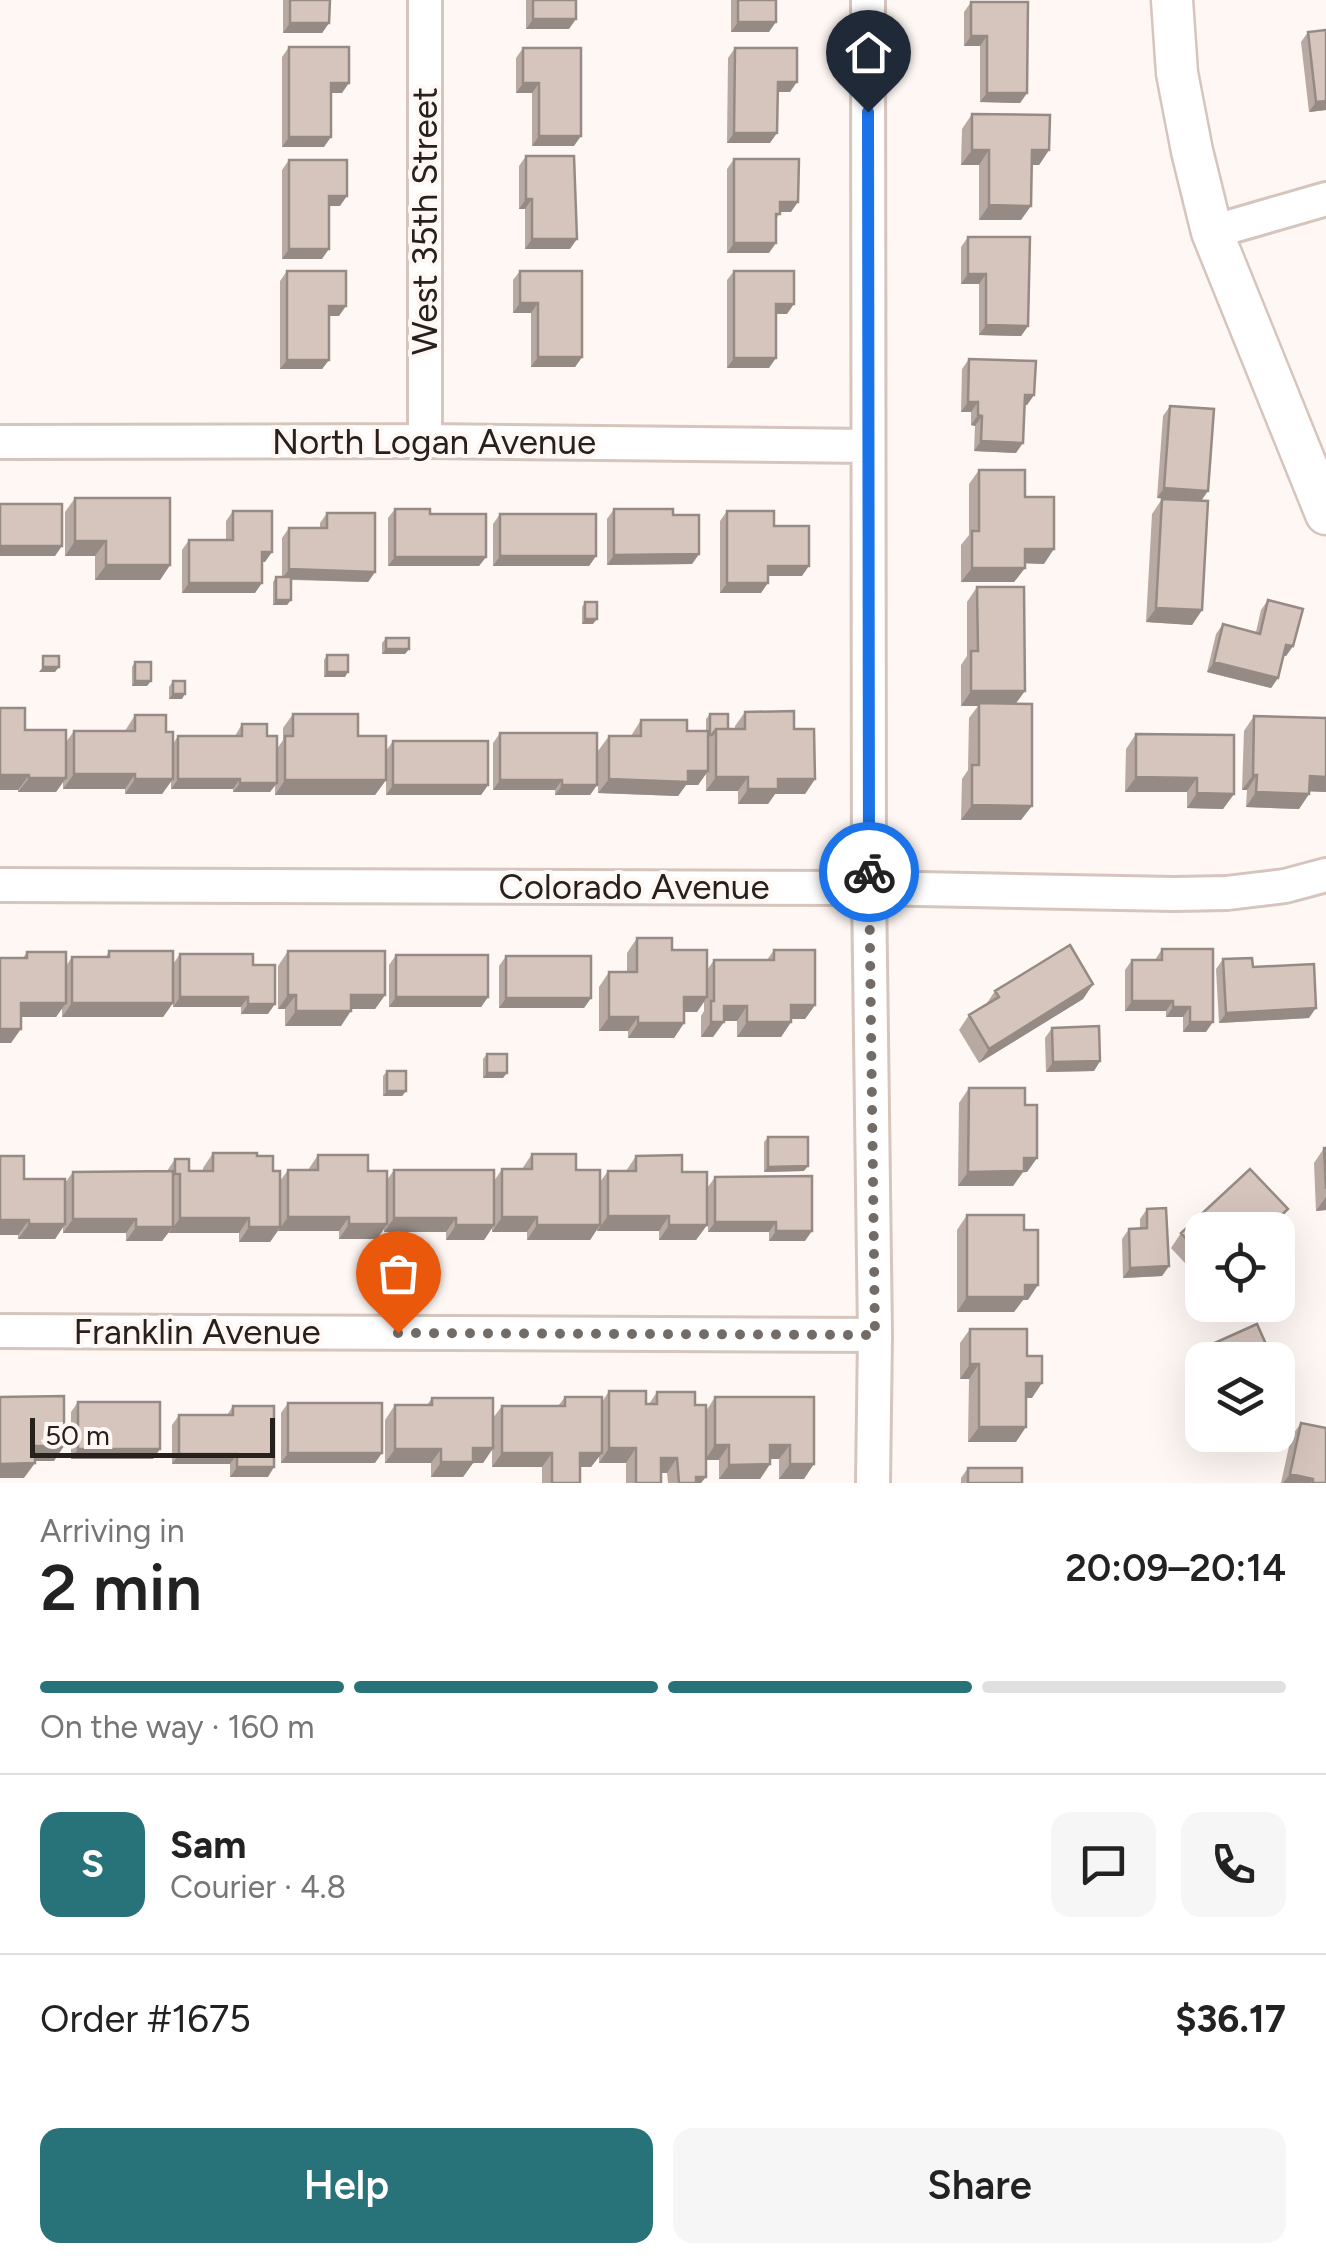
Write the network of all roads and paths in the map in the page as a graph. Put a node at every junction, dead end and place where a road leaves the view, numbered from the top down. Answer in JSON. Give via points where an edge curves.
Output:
{"nodes":[{"id":1,"x":424,"y":0,"type":"edge"},
{"id":2,"x":868,"y":0,"type":"edge"},
{"id":3,"x":1172,"y":0,"type":"edge"},
{"id":4,"x":1326,"y":199,"type":"edge"},
{"id":5,"x":1212,"y":232,"type":"junction"},
{"id":6,"x":425,"y":441,"type":"junction"},
{"id":7,"x":0,"y":442,"type":"edge"},
{"id":8,"x":868,"y":446,"type":"junction"},
{"id":9,"x":1326,"y":514,"type":"edge"},
{"id":10,"x":1326,"y":875,"type":"edge"},
{"id":11,"x":0,"y":885,"type":"edge"},
{"id":12,"x":869,"y":888,"type":"junction"},
{"id":13,"x":0,"y":1332,"type":"edge"},
{"id":14,"x":875,"y":1335,"type":"junction"},
{"id":15,"x":874,"y":1483,"type":"edge"}],
"edges":[{"from":1,"to":6,"type":"street","name":"West 35th Street"},
{"from":2,"to":8,"type":"street"},
{"from":3,"to":5,"type":"street","via":[[1178,73]]},
{"from":4,"to":5,"type":"street"},
{"from":5,"to":9,"type":"street"},
{"from":6,"to":7,"type":"street","name":"North Logan Avenue"},
{"from":6,"to":8,"type":"street","name":"North Logan Avenue"},
{"from":8,"to":12,"type":"street"},
{"from":10,"to":12,"type":"street","name":"Colorado Avenue","via":[[1227,893]]},
{"from":11,"to":12,"type":"street","name":"Colorado Avenue"},
{"from":12,"to":14,"type":"street"},
{"from":13,"to":14,"type":"street","name":"Franklin Avenue"},
{"from":14,"to":15,"type":"street"}]}
